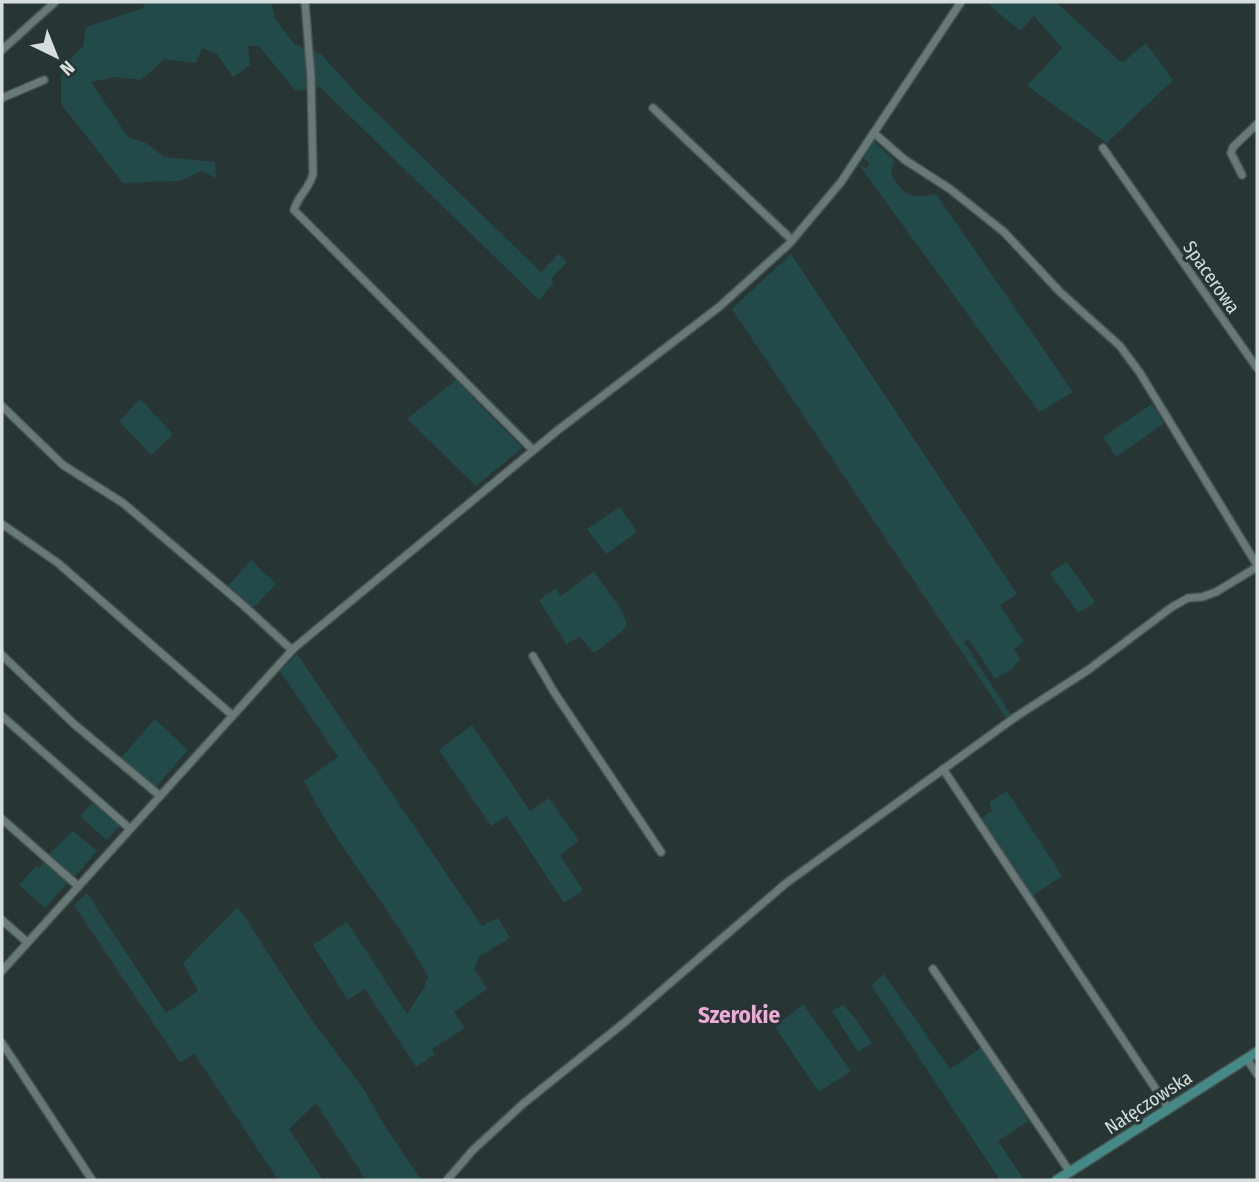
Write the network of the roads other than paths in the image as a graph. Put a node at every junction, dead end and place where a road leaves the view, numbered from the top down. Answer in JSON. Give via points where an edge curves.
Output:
{"nodes":[{"id":1,"x":55,"y":2,"type":"edge"},
{"id":2,"x":305,"y":2,"type":"edge"},
{"id":3,"x":961,"y":2,"type":"edge"},
{"id":4,"x":2,"y":50,"type":"edge"},
{"id":5,"x":44,"y":80,"type":"dead end"},
{"id":6,"x":2,"y":98,"type":"edge"},
{"id":7,"x":653,"y":108,"type":"dead end"},
{"id":8,"x":1257,"y":124,"type":"edge"},
{"id":9,"x":874,"y":133,"type":"junction"},
{"id":10,"x":1103,"y":148,"type":"dead end"},
{"id":11,"x":1242,"y":175,"type":"dead end"},
{"id":12,"x":792,"y":240,"type":"junction"},
{"id":13,"x":1257,"y":368,"type":"edge"},
{"id":14,"x":2,"y":406,"type":"edge"},
{"id":15,"x":533,"y":450,"type":"junction"},
{"id":16,"x":2,"y":523,"type":"edge"},
{"id":17,"x":1257,"y":566,"type":"edge"},
{"id":18,"x":292,"y":650,"type":"junction"},
{"id":19,"x":2,"y":655,"type":"edge"},
{"id":20,"x":533,"y":656,"type":"dead end"},
{"id":21,"x":232,"y":715,"type":"junction"},
{"id":22,"x":2,"y":716,"type":"edge"},
{"id":23,"x":943,"y":769,"type":"junction"},
{"id":24,"x":159,"y":795,"type":"junction"},
{"id":25,"x":2,"y":819,"type":"edge"},
{"id":26,"x":129,"y":828,"type":"junction"},
{"id":27,"x":661,"y":852,"type":"dead end"},
{"id":28,"x":78,"y":886,"type":"junction"},
{"id":29,"x":2,"y":920,"type":"edge"},
{"id":30,"x":27,"y":942,"type":"junction"},
{"id":31,"x":933,"y":969,"type":"dead end"},
{"id":32,"x":2,"y":971,"type":"edge"},
{"id":33,"x":2,"y":1043,"type":"edge"},
{"id":34,"x":1257,"y":1052,"type":"edge"},
{"id":35,"x":1247,"y":1059,"type":"junction"},
{"id":36,"x":1257,"y":1074,"type":"edge"},
{"id":37,"x":1169,"y":1109,"type":"junction"},
{"id":38,"x":1070,"y":1172,"type":"junction"},
{"id":39,"x":92,"y":1180,"type":"edge"},
{"id":40,"x":447,"y":1180,"type":"edge"},
{"id":41,"x":1057,"y":1180,"type":"edge"}],
"edges":[{"from":1,"to":4,"type":"street"},
{"from":2,"to":15,"type":"street","via":[[313,174],[294,210]]},
{"from":3,"to":9,"type":"street"},
{"from":5,"to":6,"type":"street"},
{"from":7,"to":12,"type":"street"},
{"from":8,"to":11,"type":"street","via":[[1231,153]]},
{"from":9,"to":12,"type":"street","via":[[828,200]]},
{"from":9,"to":17,"type":"street","via":[[1004,232],[1056,289],[1123,350]]},
{"from":10,"to":13,"type":"street","name":"Spacerowa"},
{"from":12,"to":15,"type":"street","via":[[701,321]]},
{"from":14,"to":18,"type":"street","via":[[63,465],[123,503]]},
{"from":15,"to":18,"type":"street"},
{"from":16,"to":21,"type":"street","via":[[58,564]]},
{"from":17,"to":23,"type":"street","via":[[1216,592],[1172,607]]},
{"from":18,"to":21,"type":"street"},
{"from":19,"to":24,"type":"street","via":[[74,724]]},
{"from":20,"to":27,"type":"street"},
{"from":21,"to":24,"type":"street"},
{"from":22,"to":26,"type":"street"},
{"from":23,"to":37,"type":"street"},
{"from":23,"to":40,"type":"street","via":[[765,900],[524,1104]]},
{"from":24,"to":26,"type":"street"},
{"from":25,"to":28,"type":"street"},
{"from":26,"to":28,"type":"street"},
{"from":28,"to":30,"type":"street"},
{"from":29,"to":30,"type":"street"},
{"from":30,"to":32,"type":"street"},
{"from":31,"to":38,"type":"street"},
{"from":33,"to":39,"type":"street"},
{"from":34,"to":35,"type":"main road","name":"Nałęczowska"},
{"from":35,"to":36,"type":"street"},
{"from":35,"to":37,"type":"main road","name":"Nałęczowska"},
{"from":37,"to":38,"type":"main road","name":"Nałęczowska"},
{"from":38,"to":41,"type":"main road","name":"Nałęczowska"}]}
